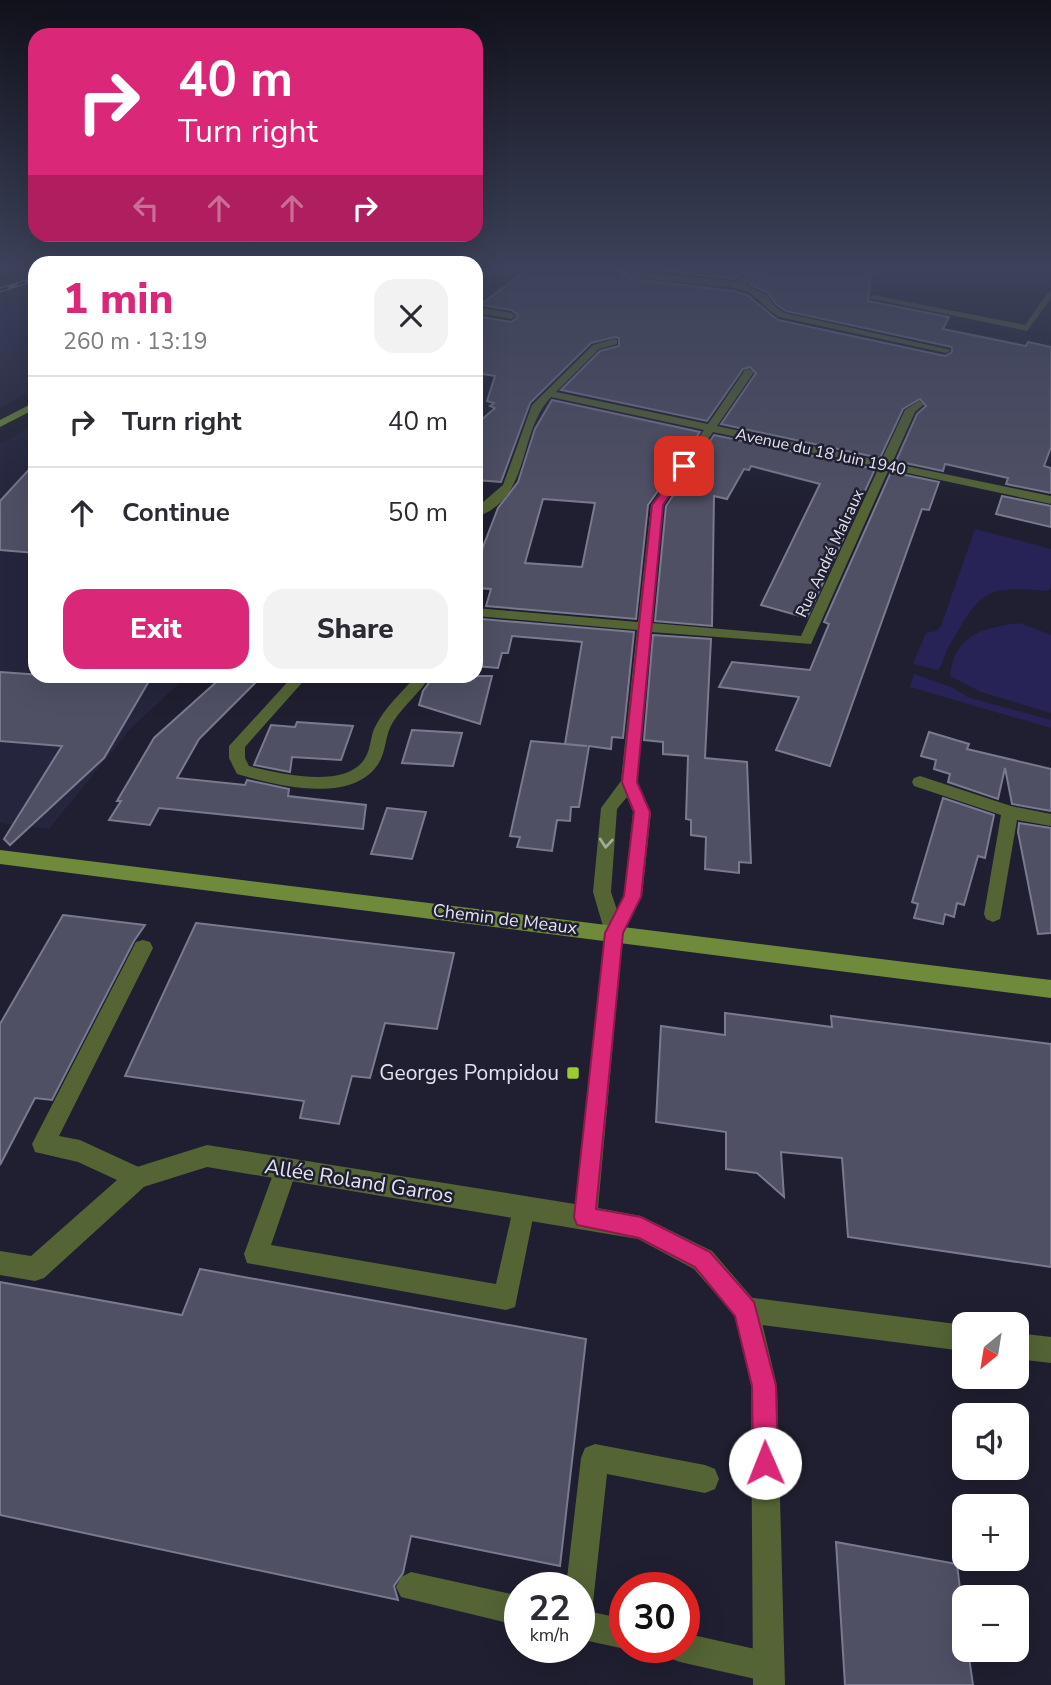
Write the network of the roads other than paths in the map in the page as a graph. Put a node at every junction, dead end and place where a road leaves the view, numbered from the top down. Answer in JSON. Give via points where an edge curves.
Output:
{"nodes":[{"id":1,"x":594,"y":349,"type":"edge"},
{"id":2,"x":940,"y":349,"type":"edge"},
{"id":3,"x":946,"y":350,"type":"dead end"},
{"id":4,"x":750,"y":372,"type":"dead end"},
{"id":5,"x":550,"y":394,"type":"junction"},
{"id":6,"x":919,"y":404,"type":"dead end"},
{"id":7,"x":28,"y":409,"type":"edge"},
{"id":8,"x":0,"y":424,"type":"edge"},
{"id":9,"x":711,"y":428,"type":"junction"},
{"id":10,"x":887,"y":465,"type":"junction"},
{"id":11,"x":1051,"y":500,"type":"edge"},
{"id":12,"x":483,"y":508,"type":"edge"},
{"id":13,"x":483,"y":613,"type":"edge"},
{"id":14,"x":646,"y":626,"type":"junction"},
{"id":15,"x":294,"y":683,"type":"edge"},
{"id":16,"x":418,"y":683,"type":"edge"},
{"id":17,"x":629,"y":782,"type":"junction"},
{"id":18,"x":920,"y":782,"type":"dead end"},
{"id":19,"x":1010,"y":812,"type":"junction"},
{"id":20,"x":1051,"y":820,"type":"edge"},
{"id":21,"x":0,"y":857,"type":"edge"},
{"id":22,"x":993,"y":914,"type":"dead end"},
{"id":23,"x":614,"y":933,"type":"junction"},
{"id":24,"x":143,"y":948,"type":"dead end"},
{"id":25,"x":1051,"y":989,"type":"edge"},
{"id":26,"x":286,"y":1169,"type":"junction"},
{"id":27,"x":137,"y":1178,"type":"junction"},
{"id":28,"x":523,"y":1208,"type":"junction"},
{"id":29,"x":584,"y":1217,"type":"junction"},
{"id":30,"x":0,"y":1263,"type":"edge"},
{"id":31,"x":746,"y":1310,"type":"junction"},
{"id":32,"x":952,"y":1336,"type":"edge"},
{"id":33,"x":1029,"y":1347,"type":"edge"},
{"id":34,"x":1051,"y":1350,"type":"edge"},
{"id":35,"x":705,"y":1479,"type":"dead end"},
{"id":36,"x":583,"y":1572,"type":"edge"},
{"id":37,"x":411,"y":1587,"type":"dead end"},
{"id":38,"x":504,"y":1607,"type":"edge"},
{"id":39,"x":700,"y":1654,"type":"edge"},
{"id":40,"x":769,"y":1676,"type":"edge"}],
"edges":[{"from":1,"to":5,"type":"street"},
{"from":2,"to":3,"type":"street"},
{"from":4,"to":9,"type":"street"},
{"from":5,"to":9,"type":"street","name":"Avenue du 18 Juin 1940"},
{"from":5,"to":12,"type":"street","via":[[531,416],[509,486]]},
{"from":6,"to":10,"type":"street","name":"Rue André Malraux","via":[[910,410]]},
{"from":7,"to":8,"type":"main road"},
{"from":9,"to":10,"type":"street","name":"Avenue du 18 Juin 1940"},
{"from":9,"to":14,"type":"street","via":[[657,505]]},
{"from":10,"to":11,"type":"street","name":"Avenue du 18 Juin 1940"},
{"from":10,"to":14,"type":"street","name":"Rue André Malraux","via":[[806,641]]},
{"from":13,"to":14,"type":"street"},
{"from":14,"to":17,"type":"street"},
{"from":15,"to":16,"type":"street","via":[[237,746],[237,758],[243,770],[260,776],[330,784],[353,778],[371,763],[382,727]]},
{"from":17,"to":23,"type":"street","via":[[642,812],[633,897]]},
{"from":17,"to":23,"type":"street","one_way":true,"via":[[609,808],[601,892]]},
{"from":18,"to":19,"type":"street"},
{"from":19,"to":20,"type":"street"},
{"from":19,"to":22,"type":"street"},
{"from":21,"to":23,"type":"main road","name":"Chemin de Meaux"},
{"from":23,"to":25,"type":"main road","name":"Chemin de Meaux"},
{"from":23,"to":29,"type":"street"},
{"from":24,"to":27,"type":"street","via":[[43,1144],[80,1151]]},
{"from":26,"to":27,"type":"street","name":"Allée Roland Garros","via":[[207,1156]]},
{"from":26,"to":28,"type":"street","name":"Allée Roland Garros"},
{"from":26,"to":28,"type":"street","via":[[256,1254],[506,1298]]},
{"from":27,"to":30,"type":"street","via":[[35,1269]]},
{"from":28,"to":29,"type":"street","name":"Allée Roland Garros"},
{"from":29,"to":31,"type":"street","name":"Allée Roland Garros","via":[[641,1228],[703,1260]]},
{"from":31,"to":32,"type":"street"},
{"from":31,"to":40,"type":"street","via":[[764,1386]]},
{"from":33,"to":34,"type":"street"},
{"from":35,"to":36,"type":"street","via":[[595,1458]]},
{"from":37,"to":38,"type":"street"},
{"from":39,"to":40,"type":"street"}]}
